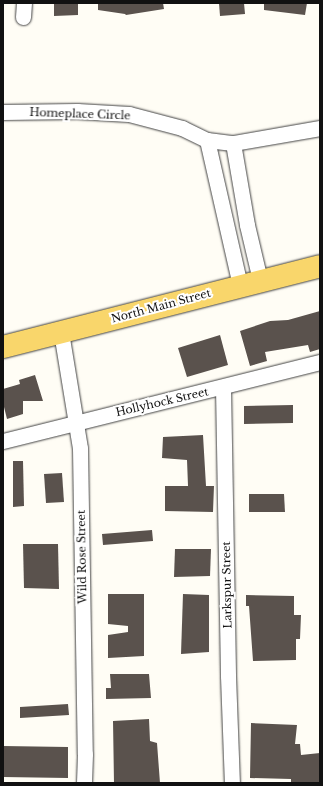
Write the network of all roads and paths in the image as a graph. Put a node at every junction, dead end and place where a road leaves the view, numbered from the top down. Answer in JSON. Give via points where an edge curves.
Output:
{"nodes":[{"id":1,"x":3,"y":112,"type":"edge"},
{"id":2,"x":320,"y":128,"type":"edge"},
{"id":3,"x":207,"y":140,"type":"junction"},
{"id":4,"x":233,"y":144,"type":"junction"},
{"id":5,"x":244,"y":207,"type":"junction"},
{"id":6,"x":223,"y":211,"type":"junction"},
{"id":7,"x":320,"y":266,"type":"edge"},
{"id":8,"x":250,"y":283,"type":"junction"},
{"id":9,"x":61,"y":332,"type":"junction"},
{"id":10,"x":3,"y":347,"type":"edge"},
{"id":11,"x":320,"y":362,"type":"edge"},
{"id":12,"x":223,"y":387,"type":"junction"},
{"id":13,"x":76,"y":422,"type":"junction"},
{"id":14,"x":3,"y":441,"type":"edge"},
{"id":15,"x":84,"y":783,"type":"edge"},
{"id":16,"x":232,"y":783,"type":"edge"}],
"edges":[{"from":1,"to":3,"type":"street","name":"Homeplace Circle","via":[[129,114],[182,128]]},
{"from":2,"to":4,"type":"street","name":"Homeplace Circle"},
{"from":3,"to":4,"type":"street","name":"Homeplace Circle"},
{"from":3,"to":6,"type":"street"},
{"from":4,"to":5,"type":"street"},
{"from":5,"to":6,"type":"street"},
{"from":5,"to":8,"type":"street"},
{"from":6,"to":8,"type":"street"},
{"from":7,"to":8,"type":"main road","name":"North Main Street"},
{"from":8,"to":9,"type":"main road","name":"North Main Street"},
{"from":9,"to":10,"type":"main road","name":"North Main Street"},
{"from":9,"to":13,"type":"street","name":"Wild Rose Street"},
{"from":11,"to":12,"type":"street","name":"Hollyhock Street"},
{"from":12,"to":13,"type":"street","name":"Hollyhock Street"},
{"from":12,"to":16,"type":"street","name":"Larkspur Street"},
{"from":13,"to":14,"type":"street","name":"Hollyhock Street"},
{"from":13,"to":15,"type":"street","name":"Wild Rose Street","via":[[80,456]]}]}
